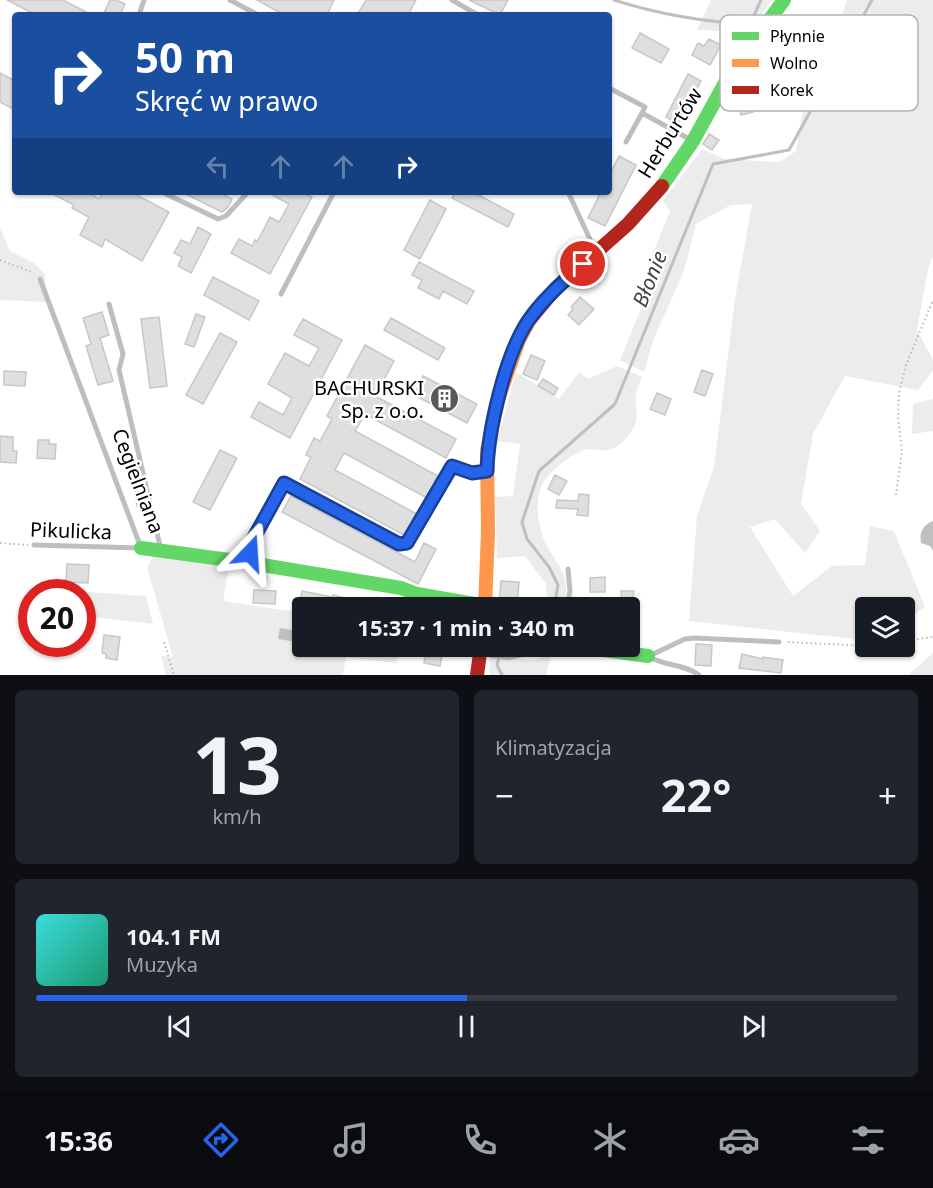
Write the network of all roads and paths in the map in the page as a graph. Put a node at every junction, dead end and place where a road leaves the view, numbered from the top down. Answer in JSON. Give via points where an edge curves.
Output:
{"nodes":[{"id":1,"x":230,"y":0,"type":"edge"},
{"id":2,"x":452,"y":0,"type":"edge"},
{"id":3,"x":784,"y":0,"type":"edge"},
{"id":4,"x":252,"y":12,"type":"edge"},
{"id":5,"x":472,"y":12,"type":"edge"},
{"id":6,"x":773,"y":15,"type":"edge"},
{"id":7,"x":612,"y":90,"type":"edge"},
{"id":8,"x":720,"y":92,"type":"edge"},
{"id":9,"x":642,"y":113,"type":"junction"},
{"id":10,"x":693,"y":141,"type":"junction"},
{"id":11,"x":626,"y":142,"type":"dead end"},
{"id":12,"x":168,"y":195,"type":"edge"},
{"id":13,"x":245,"y":195,"type":"edge"},
{"id":14,"x":332,"y":195,"type":"edge"},
{"id":15,"x":569,"y":195,"type":"edge"},
{"id":16,"x":596,"y":253,"type":"junction"},
{"id":17,"x":0,"y":260,"type":"edge"},
{"id":18,"x":40,"y":279,"type":"joint"},
{"id":19,"x":281,"y":294,"type":"dead end"},
{"id":20,"x":933,"y":300,"type":"edge"},
{"id":21,"x":109,"y":304,"type":"dead end"},
{"id":22,"x":487,"y":471,"type":"junction"},
{"id":23,"x":896,"y":495,"type":"dead end"},
{"id":24,"x":0,"y":543,"type":"edge"},
{"id":25,"x":34,"y":545,"type":"joint"},
{"id":26,"x":141,"y":548,"type":"junction"},
{"id":27,"x":161,"y":550,"type":"junction"},
{"id":28,"x":249,"y":563,"type":"junction"},
{"id":29,"x":568,"y":569,"type":"dead end"},
{"id":30,"x":433,"y":597,"type":"edge"},
{"id":31,"x":485,"y":597,"type":"edge"},
{"id":32,"x":569,"y":597,"type":"edge"},
{"id":33,"x":933,"y":637,"type":"edge"},
{"id":34,"x":915,"y":639,"type":"edge"},
{"id":35,"x":164,"y":642,"type":"dead end"},
{"id":36,"x":779,"y":642,"type":"joint"},
{"id":37,"x":855,"y":645,"type":"edge"},
{"id":38,"x":640,"y":655,"type":"edge"},
{"id":39,"x":648,"y":656,"type":"junction"},
{"id":40,"x":481,"y":657,"type":"edge"},
{"id":41,"x":174,"y":675,"type":"edge"},
{"id":42,"x":477,"y":675,"type":"edge"},
{"id":43,"x":699,"y":675,"type":"edge"}],
"edges":[{"from":1,"to":4,"type":"lane"},
{"from":2,"to":5,"type":"lane"},
{"from":3,"to":6,"type":"street","name":"Herburtów"},
{"from":7,"to":9,"type":"lane","via":[[645,107]]},
{"from":8,"to":10,"type":"street","name":"Herburtów"},
{"from":9,"to":10,"type":"lane"},
{"from":9,"to":11,"type":"lane"},
{"from":10,"to":16,"type":"street","name":"Herburtów","via":[[655,195]]},
{"from":12,"to":13,"type":"lane","via":[[218,219],[226,216]]},
{"from":14,"to":19,"type":"lane"},
{"from":15,"to":16,"type":"lane"},
{"from":16,"to":22,"type":"street","name":"Herburtów","via":[[556,288],[527,323],[499,397],[487,450]]},
{"from":17,"to":18,"type":"path","via":[[32,271]]},
{"from":18,"to":26,"type":"lane","name":"Cegielniana"},
{"from":20,"to":23,"type":"path","via":[[906,365],[899,393],[902,451]]},
{"from":21,"to":27,"type":"lane","via":[[123,354],[119,370]]},
{"from":22,"to":28,"type":"lane","via":[[472,473],[452,466],[411,540],[403,545],[284,483],[251,543]]},
{"from":22,"to":31,"type":"street","name":"Herburtów"},
{"from":24,"to":25,"type":"path","name":"Pikulicka"},
{"from":25,"to":26,"type":"lane","name":"Pikulicka"},
{"from":26,"to":27,"type":"street","name":"Cegielniana"},
{"from":27,"to":28,"type":"street","name":"Cegielniana"},
{"from":28,"to":30,"type":"street","name":"Cegielniana","via":[[401,588]]},
{"from":29,"to":32,"type":"lane"},
{"from":33,"to":34,"type":"path"},
{"from":35,"to":41,"type":"path"},
{"from":36,"to":37,"type":"path"},
{"from":36,"to":39,"type":"lane","via":[[694,638]]},
{"from":38,"to":39,"type":"street"},
{"from":39,"to":43,"type":"lane"},
{"from":40,"to":42,"type":"street"}]}
